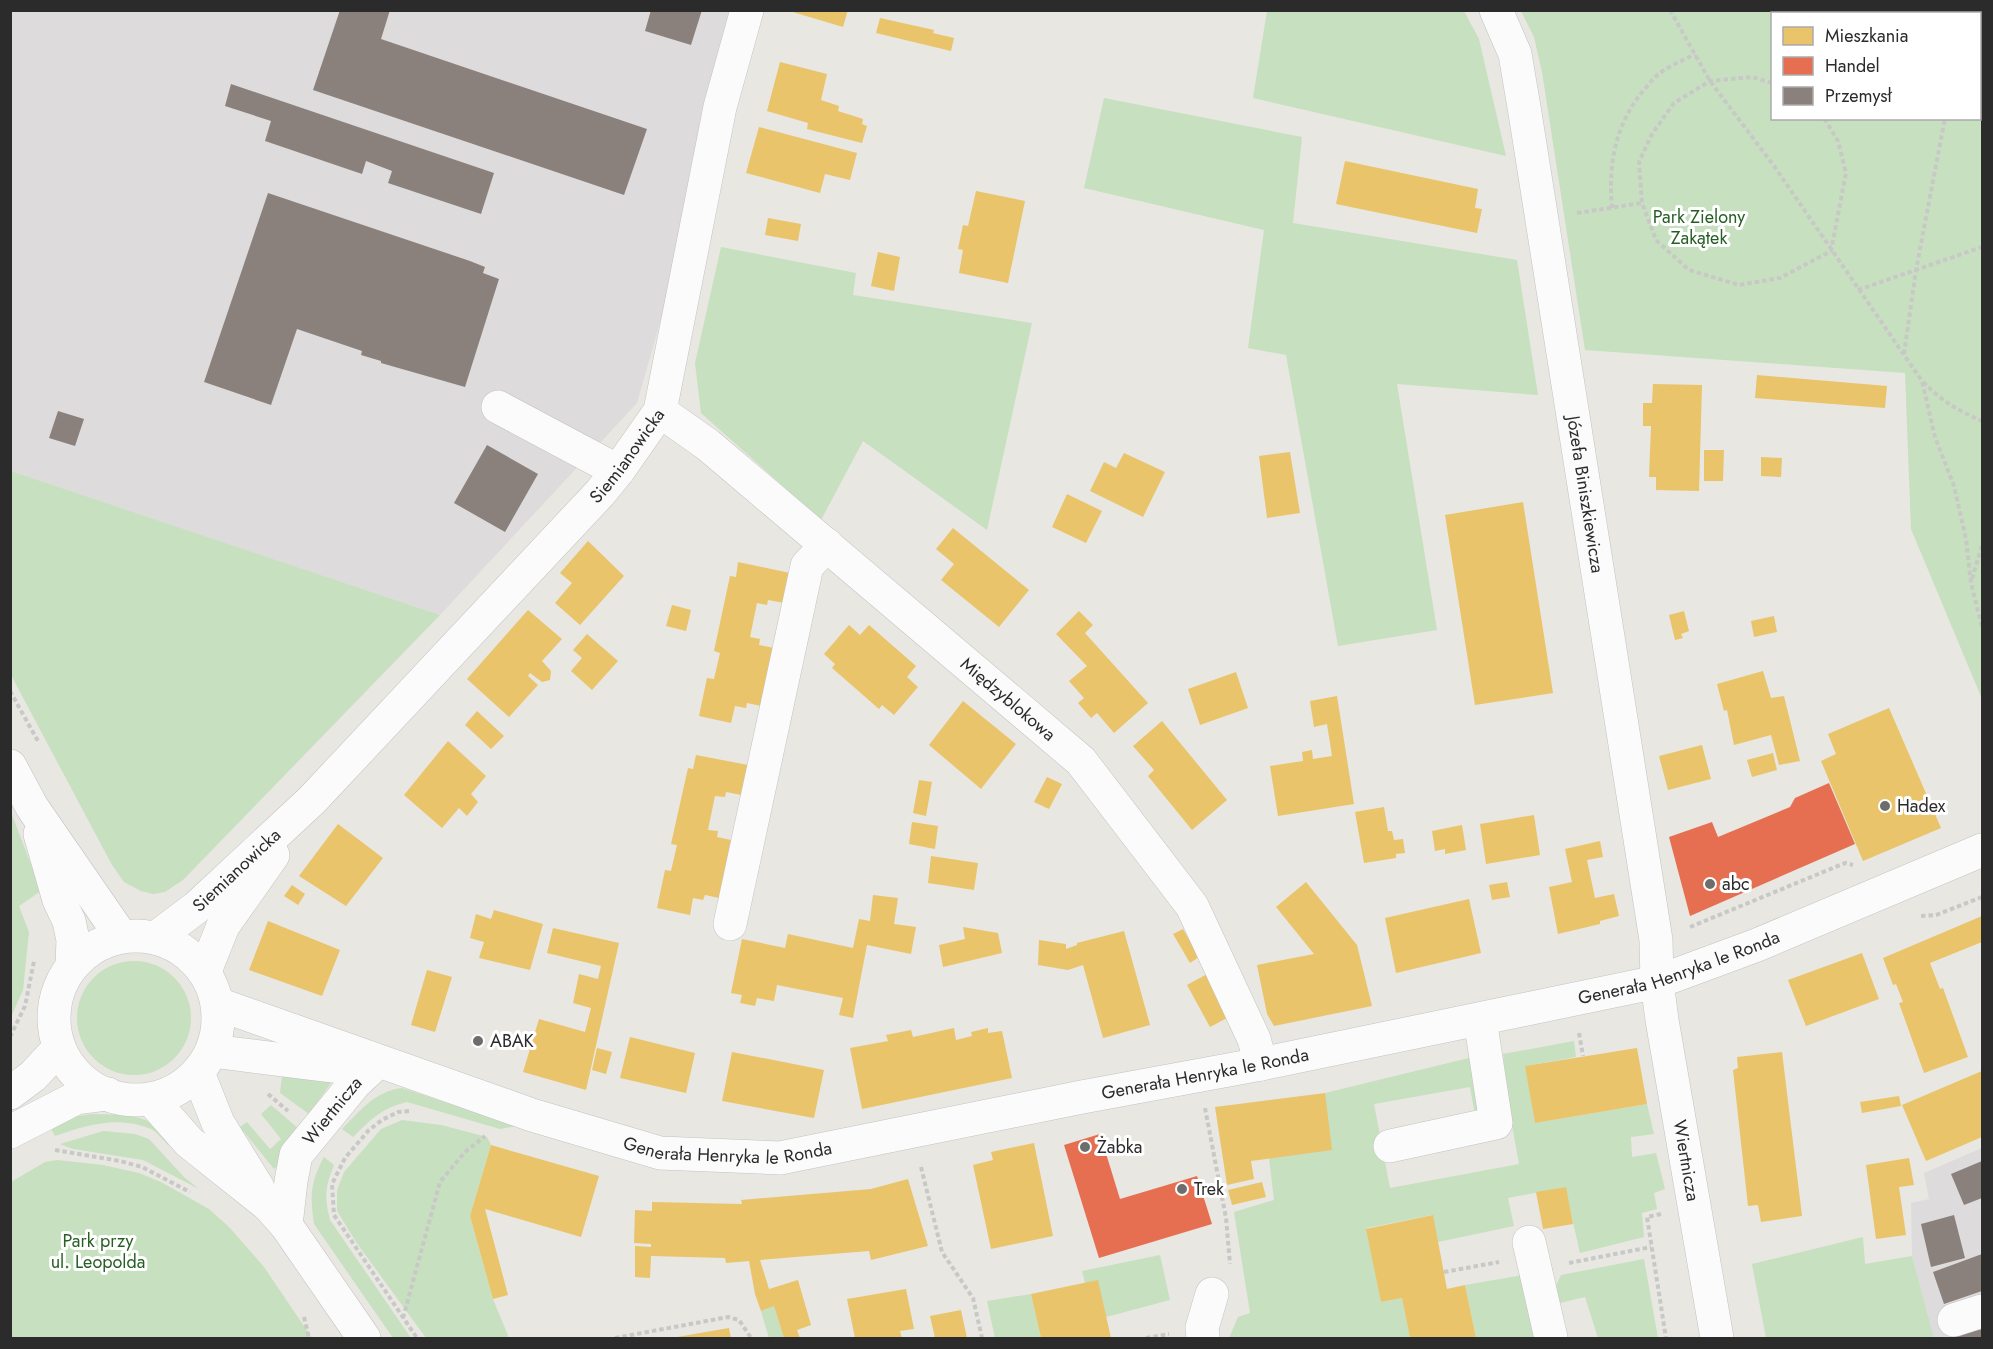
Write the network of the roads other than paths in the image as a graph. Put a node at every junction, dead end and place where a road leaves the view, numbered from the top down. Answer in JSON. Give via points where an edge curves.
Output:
{"nodes":[{"id":1,"x":747,"y":10,"type":"edge"},
{"id":2,"x":1496,"y":10,"type":"edge"},
{"id":3,"x":498,"y":407,"type":"dead end"},
{"id":4,"x":660,"y":411,"type":"junction"},
{"id":5,"x":618,"y":471,"type":"junction"},
{"id":6,"x":827,"y":545,"type":"junction"},
{"id":7,"x":10,"y":766,"type":"edge"},
{"id":8,"x":312,"y":800,"type":"junction"},
{"id":9,"x":32,"y":807,"type":"junction"},
{"id":10,"x":1983,"y":850,"type":"edge"},
{"id":11,"x":730,"y":924,"type":"dead end"},
{"id":12,"x":121,"y":936,"type":"junction"},
{"id":13,"x":157,"y":937,"type":"junction"},
{"id":14,"x":72,"y":965,"type":"junction"},
{"id":15,"x":205,"y":971,"type":"junction"},
{"id":16,"x":1657,"y":982,"type":"junction"},
{"id":17,"x":218,"y":1004,"type":"junction"},
{"id":18,"x":1480,"y":1019,"type":"junction"},
{"id":19,"x":59,"y":1047,"type":"junction"},
{"id":20,"x":205,"y":1062,"type":"junction"},
{"id":21,"x":1261,"y":1064,"type":"junction"},
{"id":22,"x":369,"y":1070,"type":"junction"},
{"id":23,"x":414,"y":1073,"type":"junction"},
{"id":24,"x":10,"y":1093,"type":"edge"},
{"id":25,"x":108,"y":1094,"type":"junction"},
{"id":26,"x":151,"y":1099,"type":"junction"},
{"id":27,"x":10,"y":1132,"type":"edge"},
{"id":28,"x":1390,"y":1146,"type":"dead end"},
{"id":29,"x":277,"y":1215,"type":"junction"},
{"id":30,"x":1533,"y":1256,"type":"road end"},
{"id":31,"x":1212,"y":1294,"type":"road end"},
{"id":32,"x":364,"y":1338,"type":"edge"},
{"id":33,"x":1203,"y":1338,"type":"edge"},
{"id":34,"x":1551,"y":1338,"type":"edge"},
{"id":35,"x":1717,"y":1338,"type":"edge"}],
"edges":[{"from":1,"to":4,"type":"street","name":"Siemianowicka","via":[[720,106]]},
{"from":2,"to":16,"type":"street","name":"Józefa Biniszkiewicza","via":[[1515,54],[1656,940]]},
{"from":3,"to":5,"type":"street"},
{"from":4,"to":5,"type":"street","name":"Siemianowicka"},
{"from":4,"to":6,"type":"street","name":"Międzyblokowa","via":[[708,445]]},
{"from":5,"to":8,"type":"street","name":"Siemianowicka"},
{"from":6,"to":11,"type":"street","via":[[807,566]]},
{"from":6,"to":21,"type":"street","name":"Międzyblokowa","via":[[1081,760],[1192,906],[1254,1039]]},
{"from":7,"to":9,"type":"street"},
{"from":8,"to":13,"type":"street","name":"Siemianowicka","via":[[197,907]]},
{"from":8,"to":15,"type":"street","name":"Siemianowicka","via":[[223,926]]},
{"from":9,"to":12,"type":"street"},
{"from":9,"to":14,"type":"street","via":[[74,940]]},
{"from":10,"to":16,"type":"street","name":"Generała Henryka le Ronda","via":[[1757,945]]},
{"from":12,"to":13,"type":"street"},
{"from":12,"to":14,"type":"street","via":[[86,952]]},
{"from":13,"to":15,"type":"street","via":[[192,956]]},
{"from":14,"to":19,"type":"street","via":[[58,991],[54,1019]]},
{"from":15,"to":17,"type":"street"},
{"from":16,"to":18,"type":"street","name":"Generała Henryka le Ronda"},
{"from":16,"to":35,"type":"street","name":"Wiertnicza"},
{"from":17,"to":20,"type":"street","via":[[219,1029]]},
{"from":17,"to":23,"type":"street","name":"Generała Henryka le Ronda"},
{"from":18,"to":21,"type":"street","name":"Generała Henryka le Ronda"},
{"from":18,"to":28,"type":"street","via":[[1496,1123]]},
{"from":19,"to":24,"type":"street","via":[[33,1076]]},
{"from":19,"to":25,"type":"street","via":[[80,1078]]},
{"from":20,"to":22,"type":"street","name":"Generała Henryka le Ronda"},
{"from":20,"to":26,"type":"street","via":[[176,1090]]},
{"from":20,"to":29,"type":"street","via":[[218,1123]]},
{"from":21,"to":23,"type":"street","name":"Generała Henryka le Ronda","via":[[780,1158],[660,1154]]},
{"from":22,"to":23,"type":"street","name":"Generała Henryka le Ronda"},
{"from":22,"to":29,"type":"street","name":"Wiertnicza","via":[[296,1155],[291,1181]]},
{"from":25,"to":26,"type":"street","via":[[122,1099]]},
{"from":25,"to":27,"type":"street","via":[[76,1098]]},
{"from":26,"to":29,"type":"street","via":[[189,1142]]},
{"from":29,"to":32,"type":"street"},
{"from":30,"to":34,"type":"street"},
{"from":31,"to":33,"type":"street"}]}
